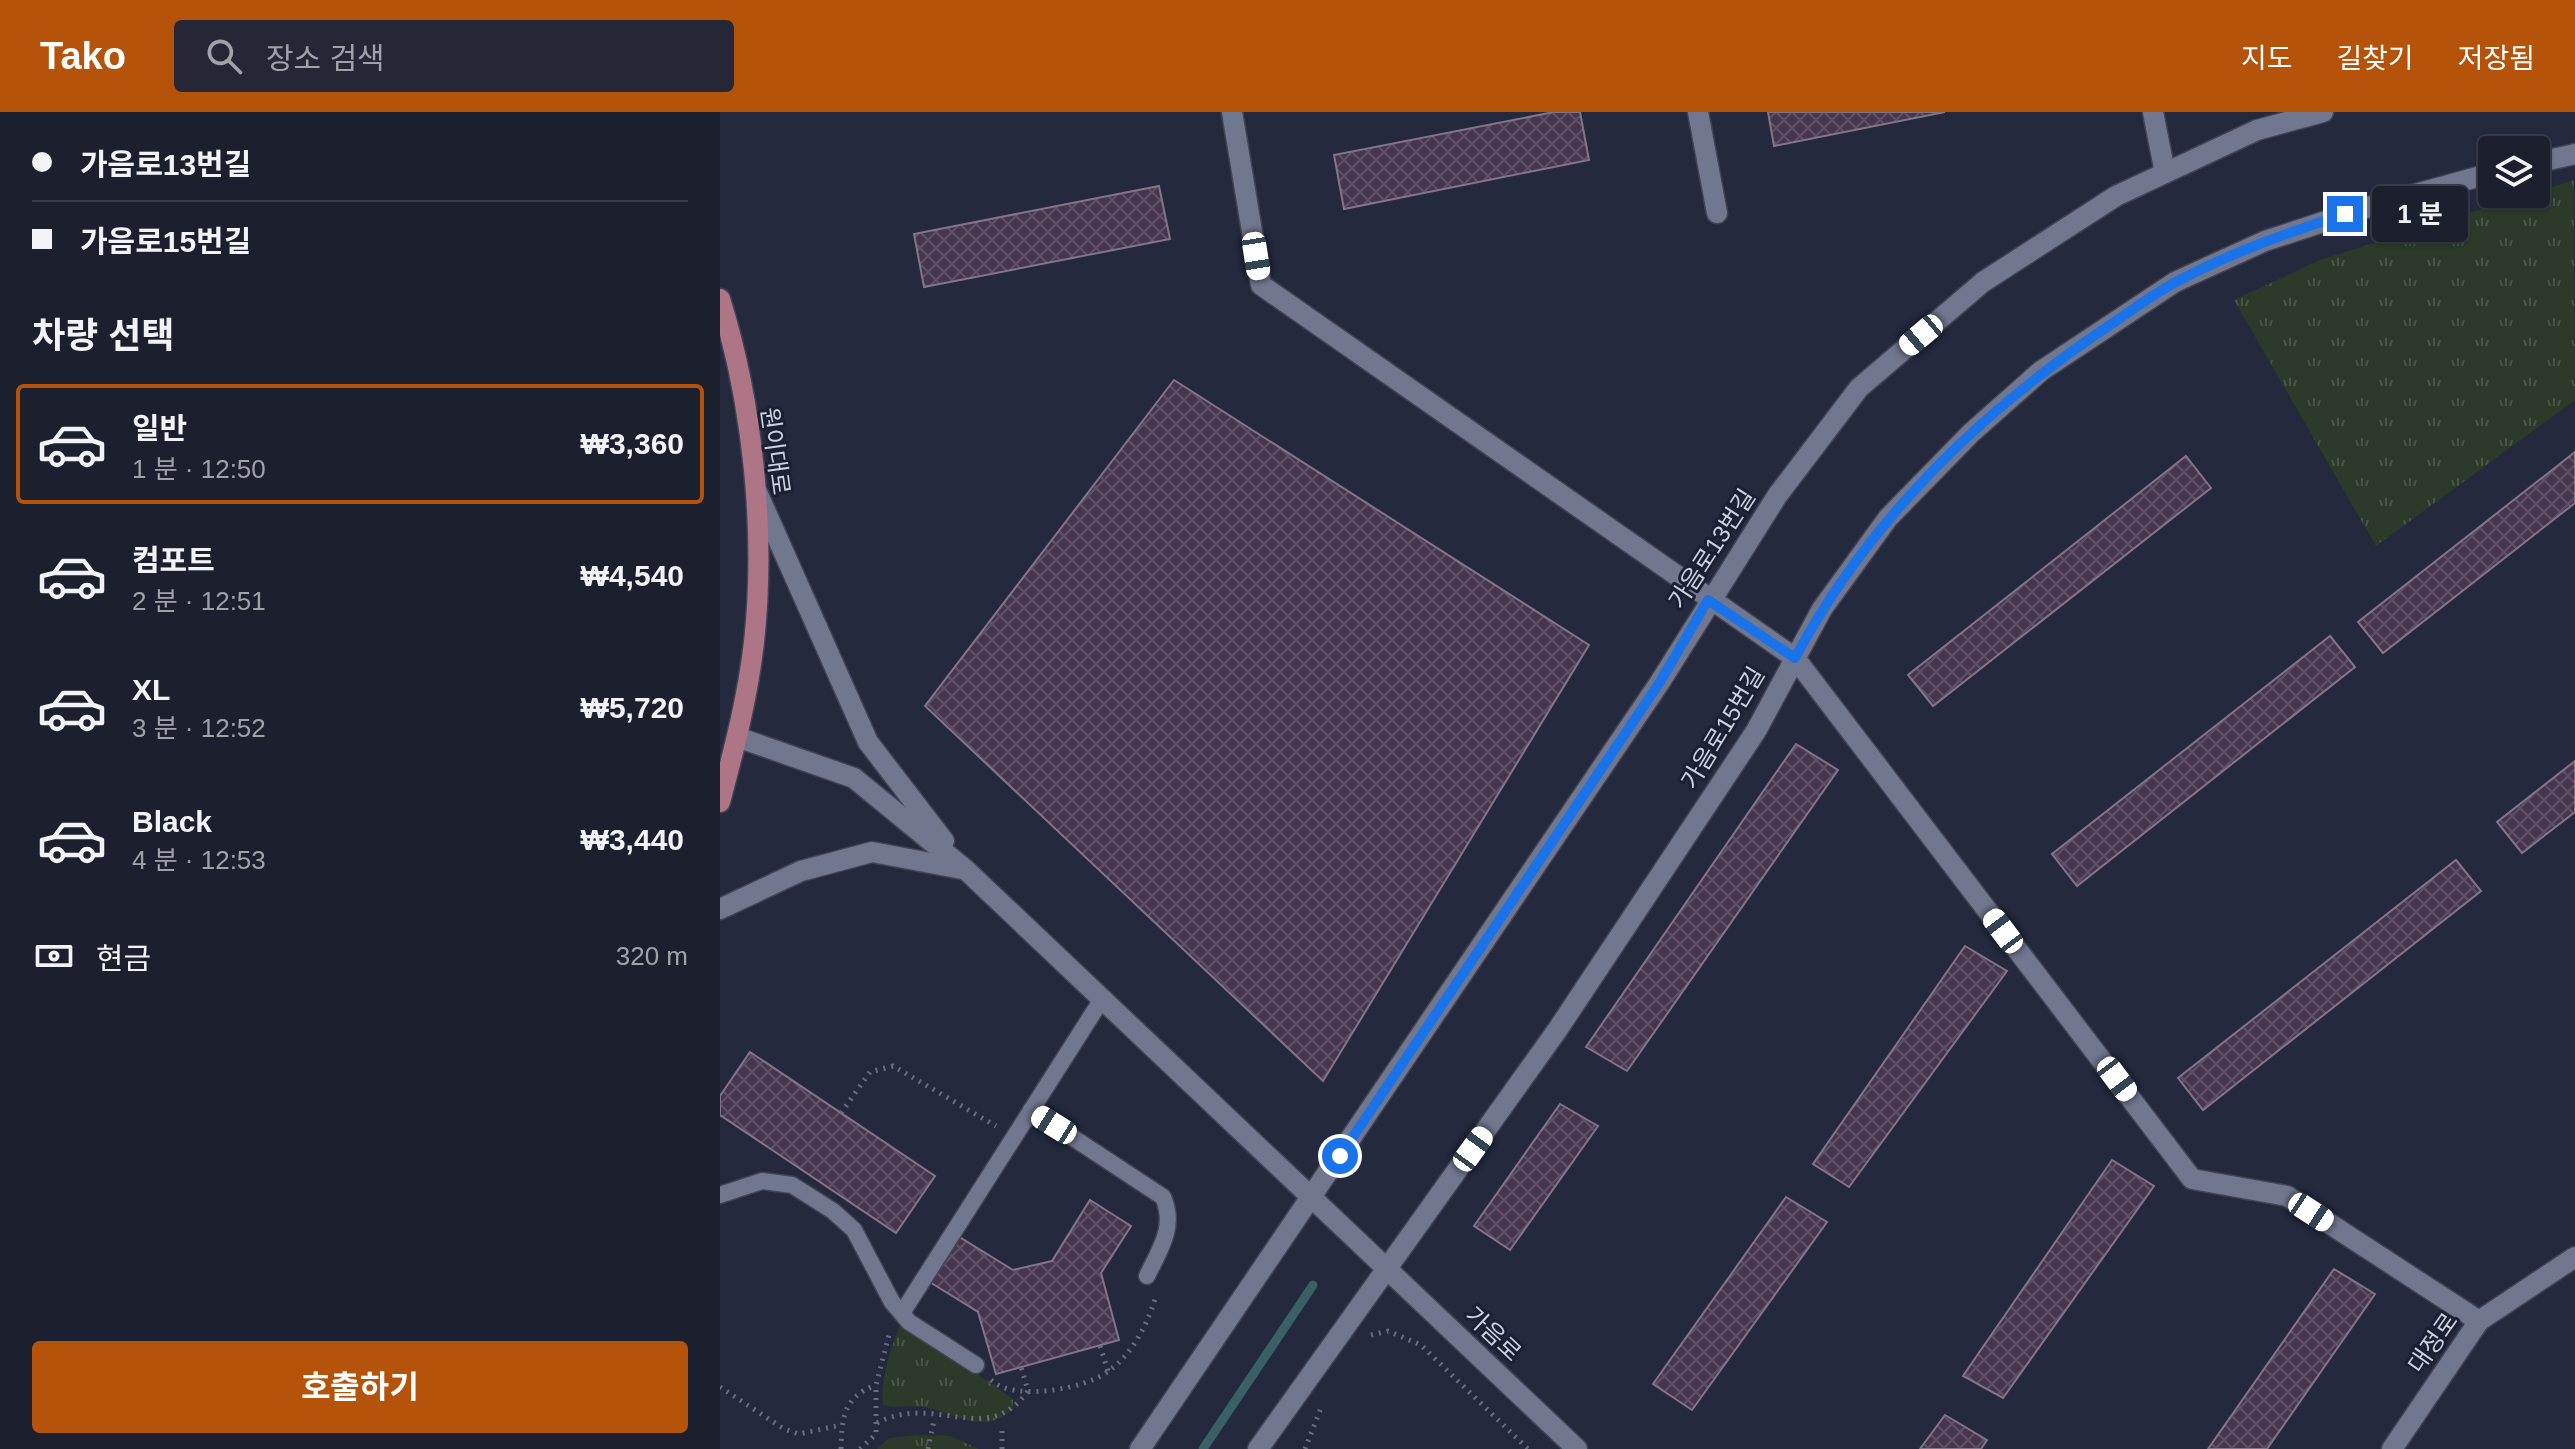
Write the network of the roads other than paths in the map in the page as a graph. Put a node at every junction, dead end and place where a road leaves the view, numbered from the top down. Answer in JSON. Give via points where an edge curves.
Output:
{"nodes":[{"id":1,"x":1232,"y":112,"type":"edge"},
{"id":2,"x":1698,"y":112,"type":"edge"},
{"id":3,"x":2153,"y":112,"type":"edge"},
{"id":4,"x":2323,"y":112,"type":"edge"},
{"id":5,"x":2575,"y":154,"type":"edge"},
{"id":6,"x":2550,"y":160,"type":"edge"},
{"id":7,"x":2165,"y":173,"type":"junction"},
{"id":8,"x":2478,"y":176,"type":"edge"},
{"id":9,"x":1717,"y":213,"type":"dead end"},
{"id":10,"x":720,"y":299,"type":"edge"},
{"id":11,"x":757,"y":492,"type":"junction"},
{"id":12,"x":1708,"y":600,"type":"junction"},
{"id":13,"x":1795,"y":658,"type":"junction"},
{"id":14,"x":737,"y":737,"type":"junction"},
{"id":15,"x":720,"y":802,"type":"edge"},
{"id":16,"x":966,"y":870,"type":"junction"},
{"id":17,"x":720,"y":909,"type":"edge"},
{"id":18,"x":1102,"y":999,"type":"junction"},
{"id":19,"x":1031,"y":1110,"type":"junction"},
{"id":20,"x":720,"y":1195,"type":"edge"},
{"id":21,"x":1316,"y":1202,"type":"junction"},
{"id":22,"x":2575,"y":1257,"type":"edge"},
{"id":23,"x":1380,"y":1263,"type":"junction"},
{"id":24,"x":1150,"y":1271,"type":"road end"},
{"id":25,"x":902,"y":1313,"type":"junction"},
{"id":26,"x":2479,"y":1321,"type":"junction"},
{"id":27,"x":976,"y":1365,"type":"road end"},
{"id":28,"x":1140,"y":1449,"type":"edge"},
{"id":29,"x":1258,"y":1449,"type":"edge"},
{"id":30,"x":1577,"y":1449,"type":"edge"},
{"id":31,"x":2392,"y":1449,"type":"edge"}],
"edges":[{"from":1,"to":12,"type":"street","via":[[1261,285]]},
{"from":2,"to":9,"type":"street"},
{"from":3,"to":7,"type":"street"},
{"from":4,"to":7,"type":"street","name":"가음로13번길","via":[[2257,130]]},
{"from":5,"to":6,"type":"street"},
{"from":7,"to":12,"type":"street","name":"가음로13번길","via":[[2116,196],[1983,282],[1859,388],[1777,496]]},
{"from":8,"to":13,"type":"street","name":"가음로15번길","via":[[2265,241],[2175,282],[2041,371],[1888,518],[1822,609]]},
{"from":10,"to":11,"type":"main road","name":"원이대로","via":[[731,333]]},
{"from":11,"to":14,"type":"main road","name":"원이대로","via":[[754,641]]},
{"from":11,"to":16,"type":"street","via":[[868,742]]},
{"from":12,"to":13,"type":"street"},
{"from":12,"to":21,"type":"street","name":"가음로13번길","via":[[1660,682]]},
{"from":13,"to":23,"type":"street","name":"가음로15번길","via":[[1756,731],[1593,977]]},
{"from":13,"to":26,"type":"street","via":[[2192,1179],[2287,1196]]},
{"from":14,"to":15,"type":"main road","name":"원이대로"},
{"from":14,"to":16,"type":"street","via":[[854,778]]},
{"from":16,"to":17,"type":"street","via":[[872,852],[801,871]]},
{"from":16,"to":18,"type":"street","name":"가음로"},
{"from":18,"to":19,"type":"lane"},
{"from":18,"to":21,"type":"street","name":"가음로"},
{"from":19,"to":24,"type":"lane","via":[[1163,1197],[1170,1213],[1168,1232]]},
{"from":19,"to":25,"type":"lane"},
{"from":20,"to":25,"type":"lane","via":[[762,1181],[792,1185],[833,1211],[854,1230]]},
{"from":21,"to":23,"type":"street","name":"가음로"},
{"from":21,"to":28,"type":"street","name":"가음로13번길"},
{"from":22,"to":26,"type":"street","name":"대정로"},
{"from":23,"to":29,"type":"street","name":"가음로15번길"},
{"from":23,"to":30,"type":"street","name":"가음로"},
{"from":25,"to":27,"type":"lane"},
{"from":26,"to":31,"type":"street","name":"대정로"}]}
